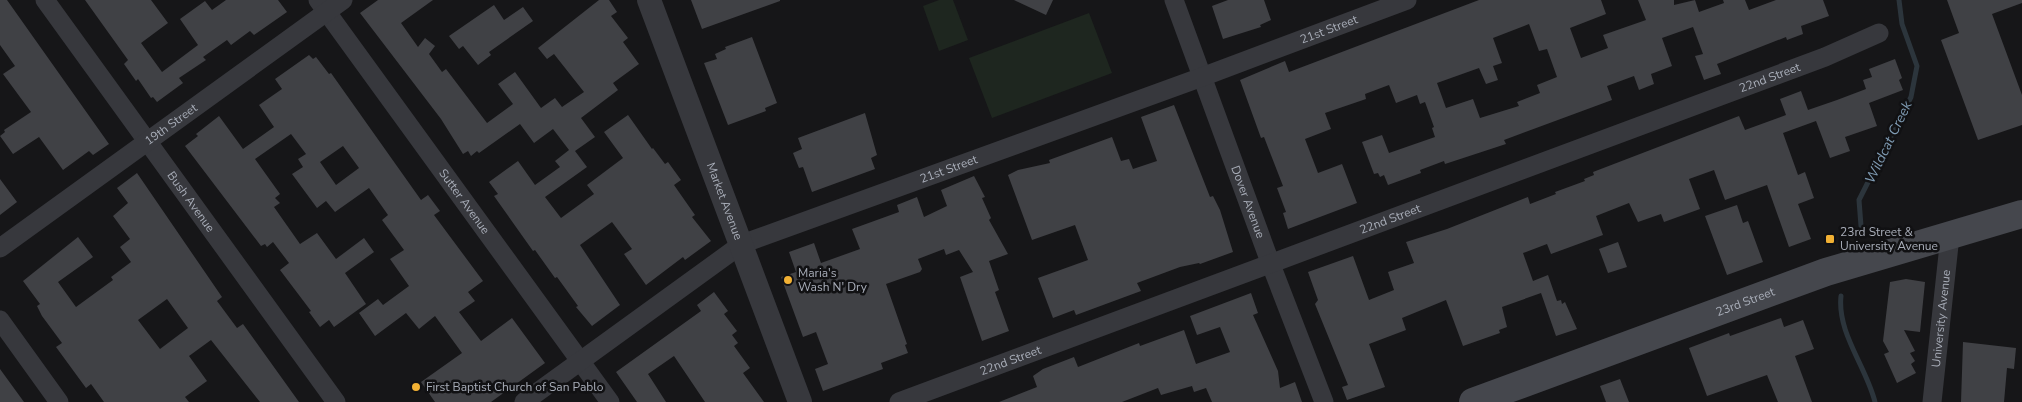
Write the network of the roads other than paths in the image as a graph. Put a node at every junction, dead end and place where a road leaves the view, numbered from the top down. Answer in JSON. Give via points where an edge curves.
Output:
{"nodes":[{"id":1,"x":45,"y":0,"type":"edge"},
{"id":2,"x":343,"y":0,"type":"edge"},
{"id":3,"x":649,"y":0,"type":"edge"},
{"id":4,"x":1174,"y":0,"type":"edge"},
{"id":5,"x":1407,"y":0,"type":"edge"},
{"id":6,"x":323,"y":6,"type":"edge"},
{"id":7,"x":1879,"y":33,"type":"dead end"},
{"id":8,"x":1202,"y":77,"type":"junction"},
{"id":9,"x":147,"y":141,"type":"junction"},
{"id":10,"x":2022,"y":214,"type":"edge"},
{"id":11,"x":1950,"y":236,"type":"junction"},
{"id":12,"x":742,"y":244,"type":"junction"},
{"id":13,"x":0,"y":248,"type":"edge"},
{"id":14,"x":1270,"y":262,"type":"junction"},
{"id":15,"x":0,"y":320,"type":"edge"},
{"id":16,"x":580,"y":361,"type":"junction"},
{"id":17,"x":59,"y":402,"type":"edge"},
{"id":18,"x":336,"y":402,"type":"edge"},
{"id":19,"x":524,"y":402,"type":"edge"},
{"id":20,"x":610,"y":402,"type":"edge"},
{"id":21,"x":800,"y":402,"type":"edge"},
{"id":22,"x":899,"y":402,"type":"edge"},
{"id":23,"x":1324,"y":402,"type":"edge"},
{"id":24,"x":1473,"y":402,"type":"edge"},
{"id":25,"x":1932,"y":402,"type":"edge"}],
"edges":[{"from":1,"to":9,"type":"street","name":"Bush Avenue"},
{"from":2,"to":6,"type":"street","name":"19th Street"},
{"from":3,"to":12,"type":"street","name":"Market Avenue"},
{"from":4,"to":8,"type":"street","name":"Dover Avenue"},
{"from":5,"to":8,"type":"street","name":"21st Street"},
{"from":6,"to":9,"type":"street","name":"19th Street"},
{"from":6,"to":16,"type":"street","name":"Sutter Avenue"},
{"from":7,"to":14,"type":"street","name":"22nd Street","via":[[1816,61]]},
{"from":8,"to":12,"type":"street","name":"21st Street"},
{"from":8,"to":14,"type":"street","name":"Dover Avenue"},
{"from":9,"to":13,"type":"street","name":"19th Street"},
{"from":9,"to":18,"type":"street","name":"Bush Avenue"},
{"from":10,"to":11,"type":"main road","name":"23rd Street"},
{"from":11,"to":24,"type":"main road","name":"23rd Street","via":[[1826,272]]},
{"from":11,"to":25,"type":"street","name":"University Avenue"},
{"from":12,"to":16,"type":"street","name":"21st Street"},
{"from":12,"to":21,"type":"street","name":"Market Avenue"},
{"from":14,"to":22,"type":"street","name":"22nd Street"},
{"from":14,"to":23,"type":"street","name":"Dover Avenue"},
{"from":15,"to":17,"type":"street"},
{"from":16,"to":19,"type":"street","name":"21st Street"},
{"from":16,"to":20,"type":"street","name":"Sutter Avenue"}]}
